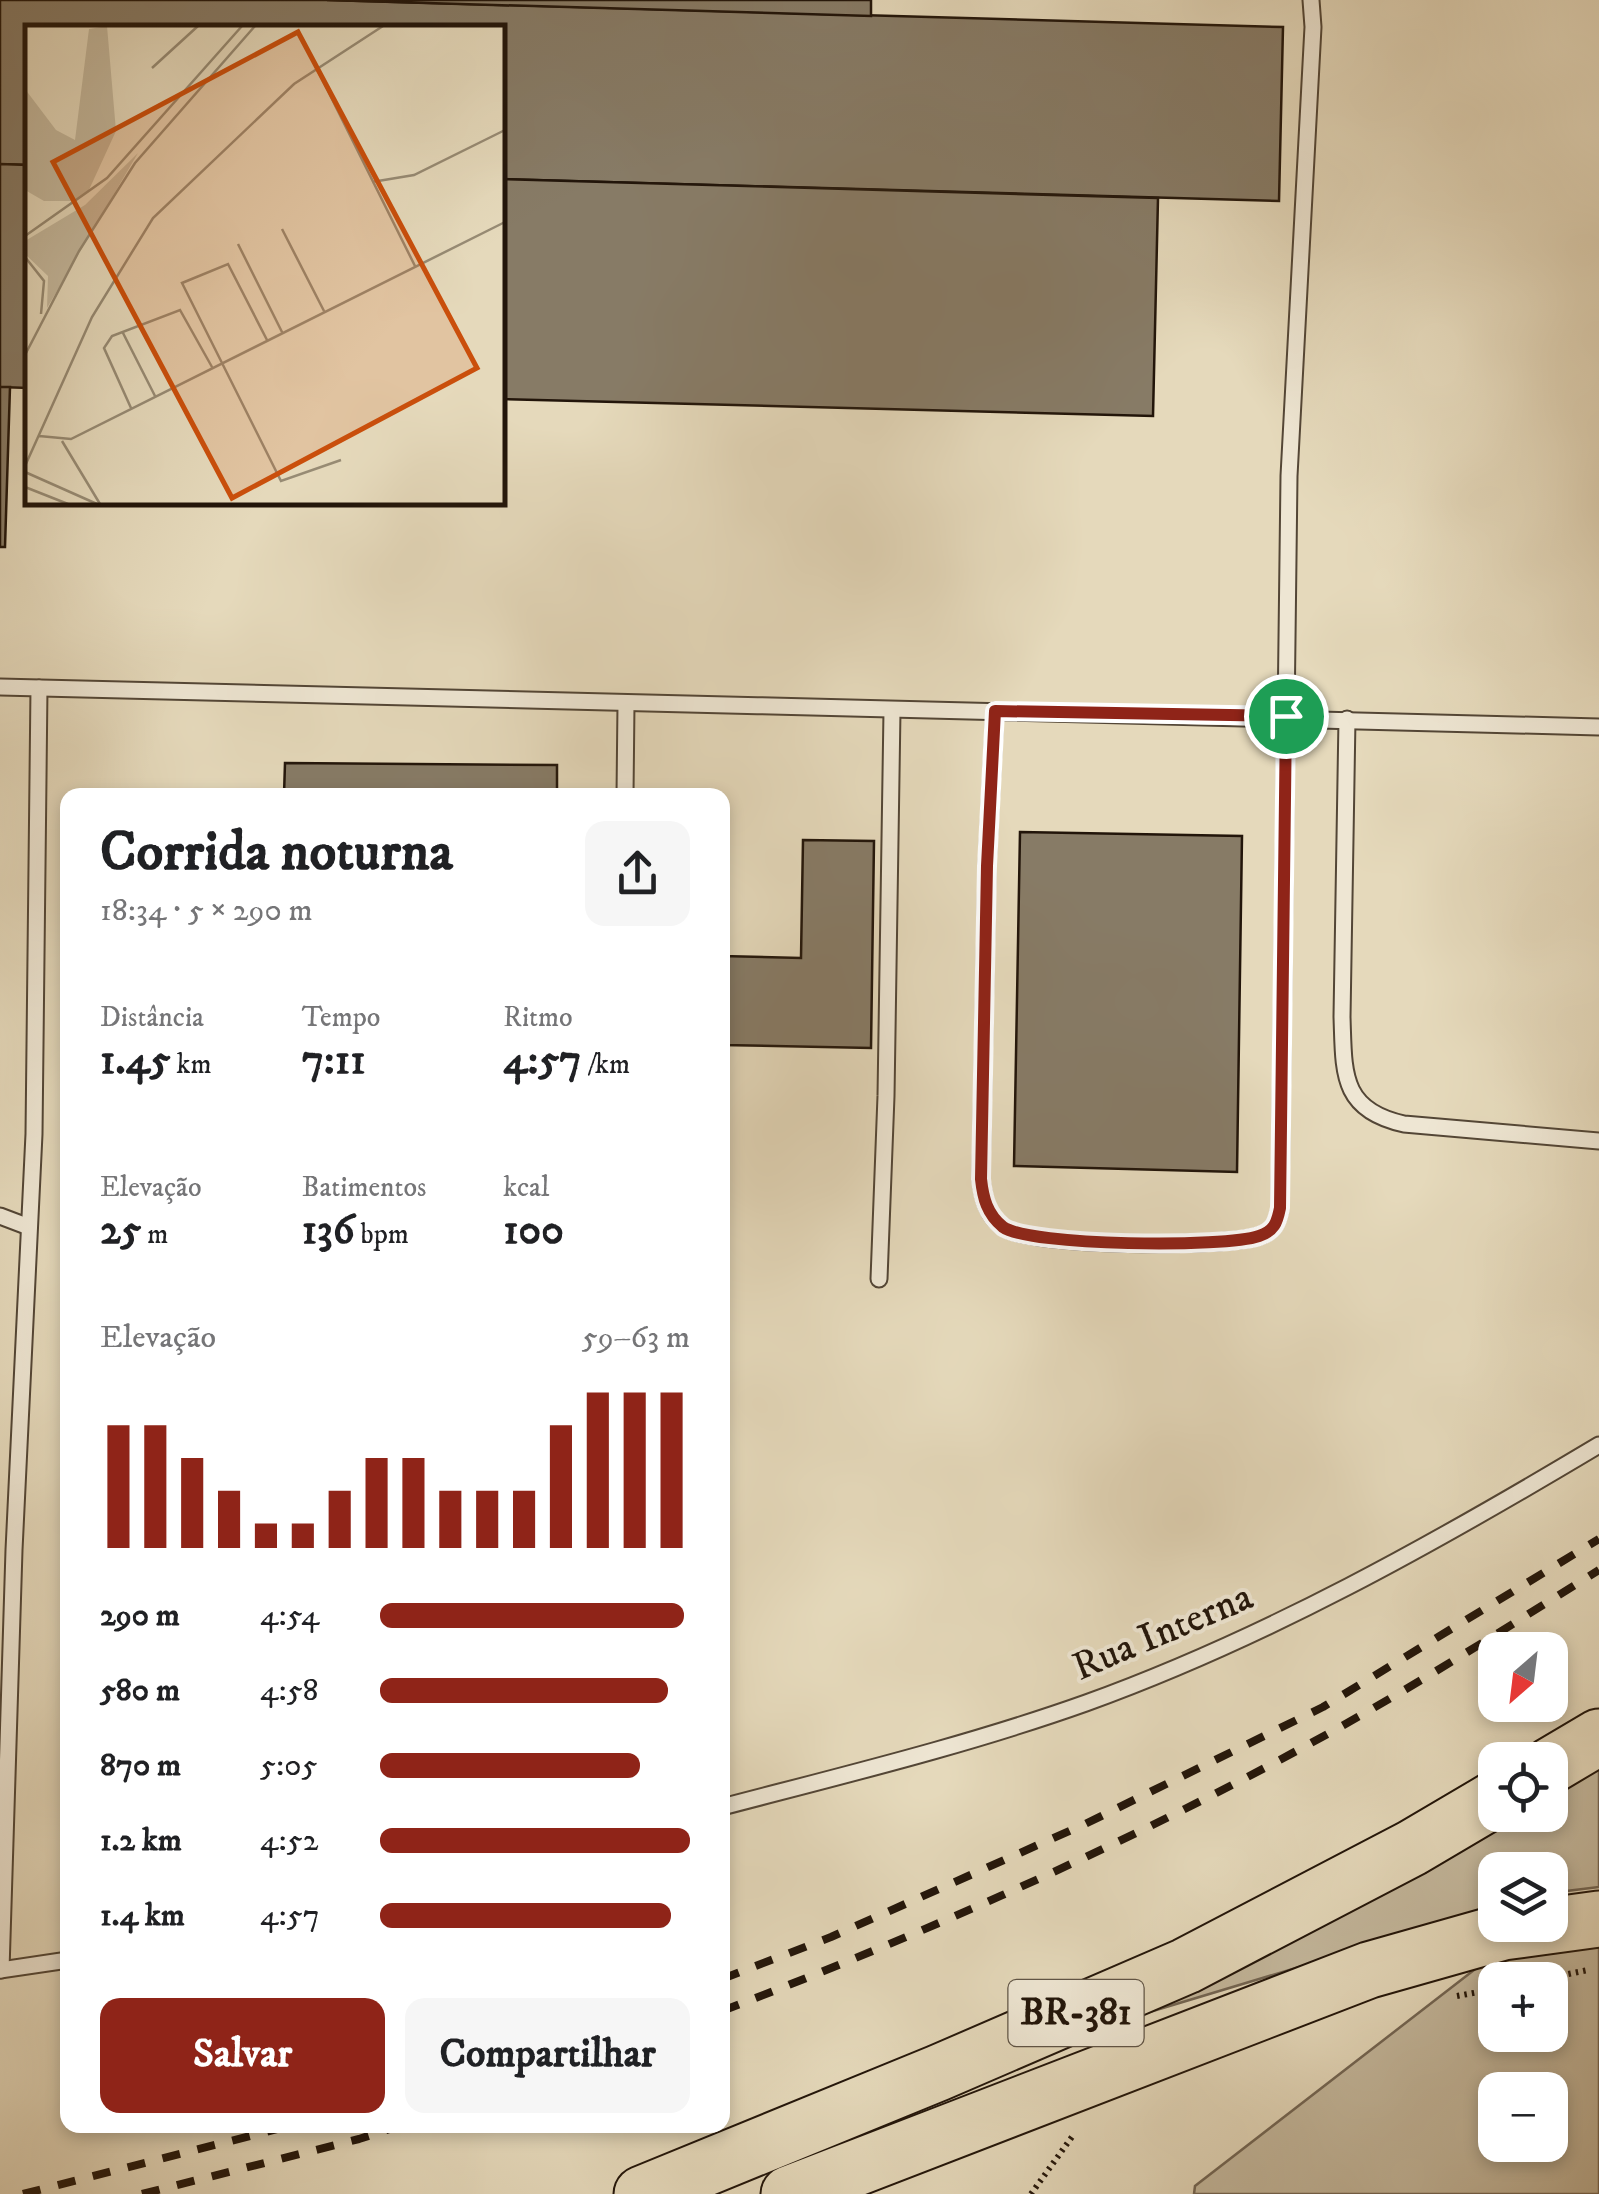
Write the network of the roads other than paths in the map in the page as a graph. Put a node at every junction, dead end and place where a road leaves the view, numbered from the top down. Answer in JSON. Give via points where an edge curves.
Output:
{"nodes":[{"id":1,"x":1312,"y":0,"type":"edge"},
{"id":2,"x":0,"y":687,"type":"edge"},
{"id":3,"x":39,"y":688,"type":"junction"},
{"id":4,"x":626,"y":704,"type":"junction"},
{"id":5,"x":892,"y":710,"type":"junction"},
{"id":6,"x":995,"y":711,"type":"junction"},
{"id":7,"x":1286,"y":716,"type":"junction"},
{"id":8,"x":1347,"y":719,"type":"junction"},
{"id":9,"x":1599,"y":727,"type":"edge"},
{"id":10,"x":625,"y":788,"type":"edge"},
{"id":11,"x":1599,"y":1141,"type":"edge"},
{"id":12,"x":0,"y":1216,"type":"edge"},
{"id":13,"x":28,"y":1227,"type":"junction"},
{"id":14,"x":879,"y":1278,"type":"dead end"},
{"id":15,"x":1599,"y":1445,"type":"edge"},
{"id":16,"x":1599,"y":1738,"type":"edge"},
{"id":17,"x":1568,"y":1756,"type":"edge"},
{"id":18,"x":730,"y":1804,"type":"edge"},
{"id":19,"x":1478,"y":1809,"type":"edge"},
{"id":20,"x":1599,"y":1919,"type":"edge"},
{"id":21,"x":60,"y":1961,"type":"edge"},
{"id":22,"x":0,"y":1970,"type":"edge"},
{"id":23,"x":642,"y":2194,"type":"edge"},
{"id":24,"x":789,"y":2194,"type":"edge"}],
"edges":[{"from":1,"to":7,"type":"lane","via":[[1289,476]]},
{"from":2,"to":3,"type":"lane"},
{"from":3,"to":4,"type":"lane"},
{"from":3,"to":13,"type":"lane"},
{"from":4,"to":5,"type":"lane"},
{"from":4,"to":10,"type":"lane"},
{"from":5,"to":6,"type":"lane"},
{"from":5,"to":14,"type":"lane"},
{"from":6,"to":7,"type":"lane"},
{"from":6,"to":7,"type":"lane","via":[[982,1193],[1006,1228],[1074,1242],[1244,1240],[1278,1222]]},
{"from":7,"to":8,"type":"lane"},
{"from":8,"to":9,"type":"lane"},
{"from":8,"to":11,"type":"lane","via":[[1342,1017],[1344,1065],[1355,1100],[1404,1124]]},
{"from":12,"to":13,"type":"lane"},
{"from":13,"to":22,"type":"lane"},
{"from":15,"to":18,"type":"lane","name":"Rua Interna","via":[[1362,1578],[1242,1638],[1088,1702]]},
{"from":16,"to":17,"type":"highway"},
{"from":19,"to":23,"type":"highway","number":"BR-381","via":[[1186,1966]]},
{"from":20,"to":24,"type":"highway","number":"BR-381","via":[[1503,1932],[1370,1970]]},
{"from":21,"to":22,"type":"lane"}]}
